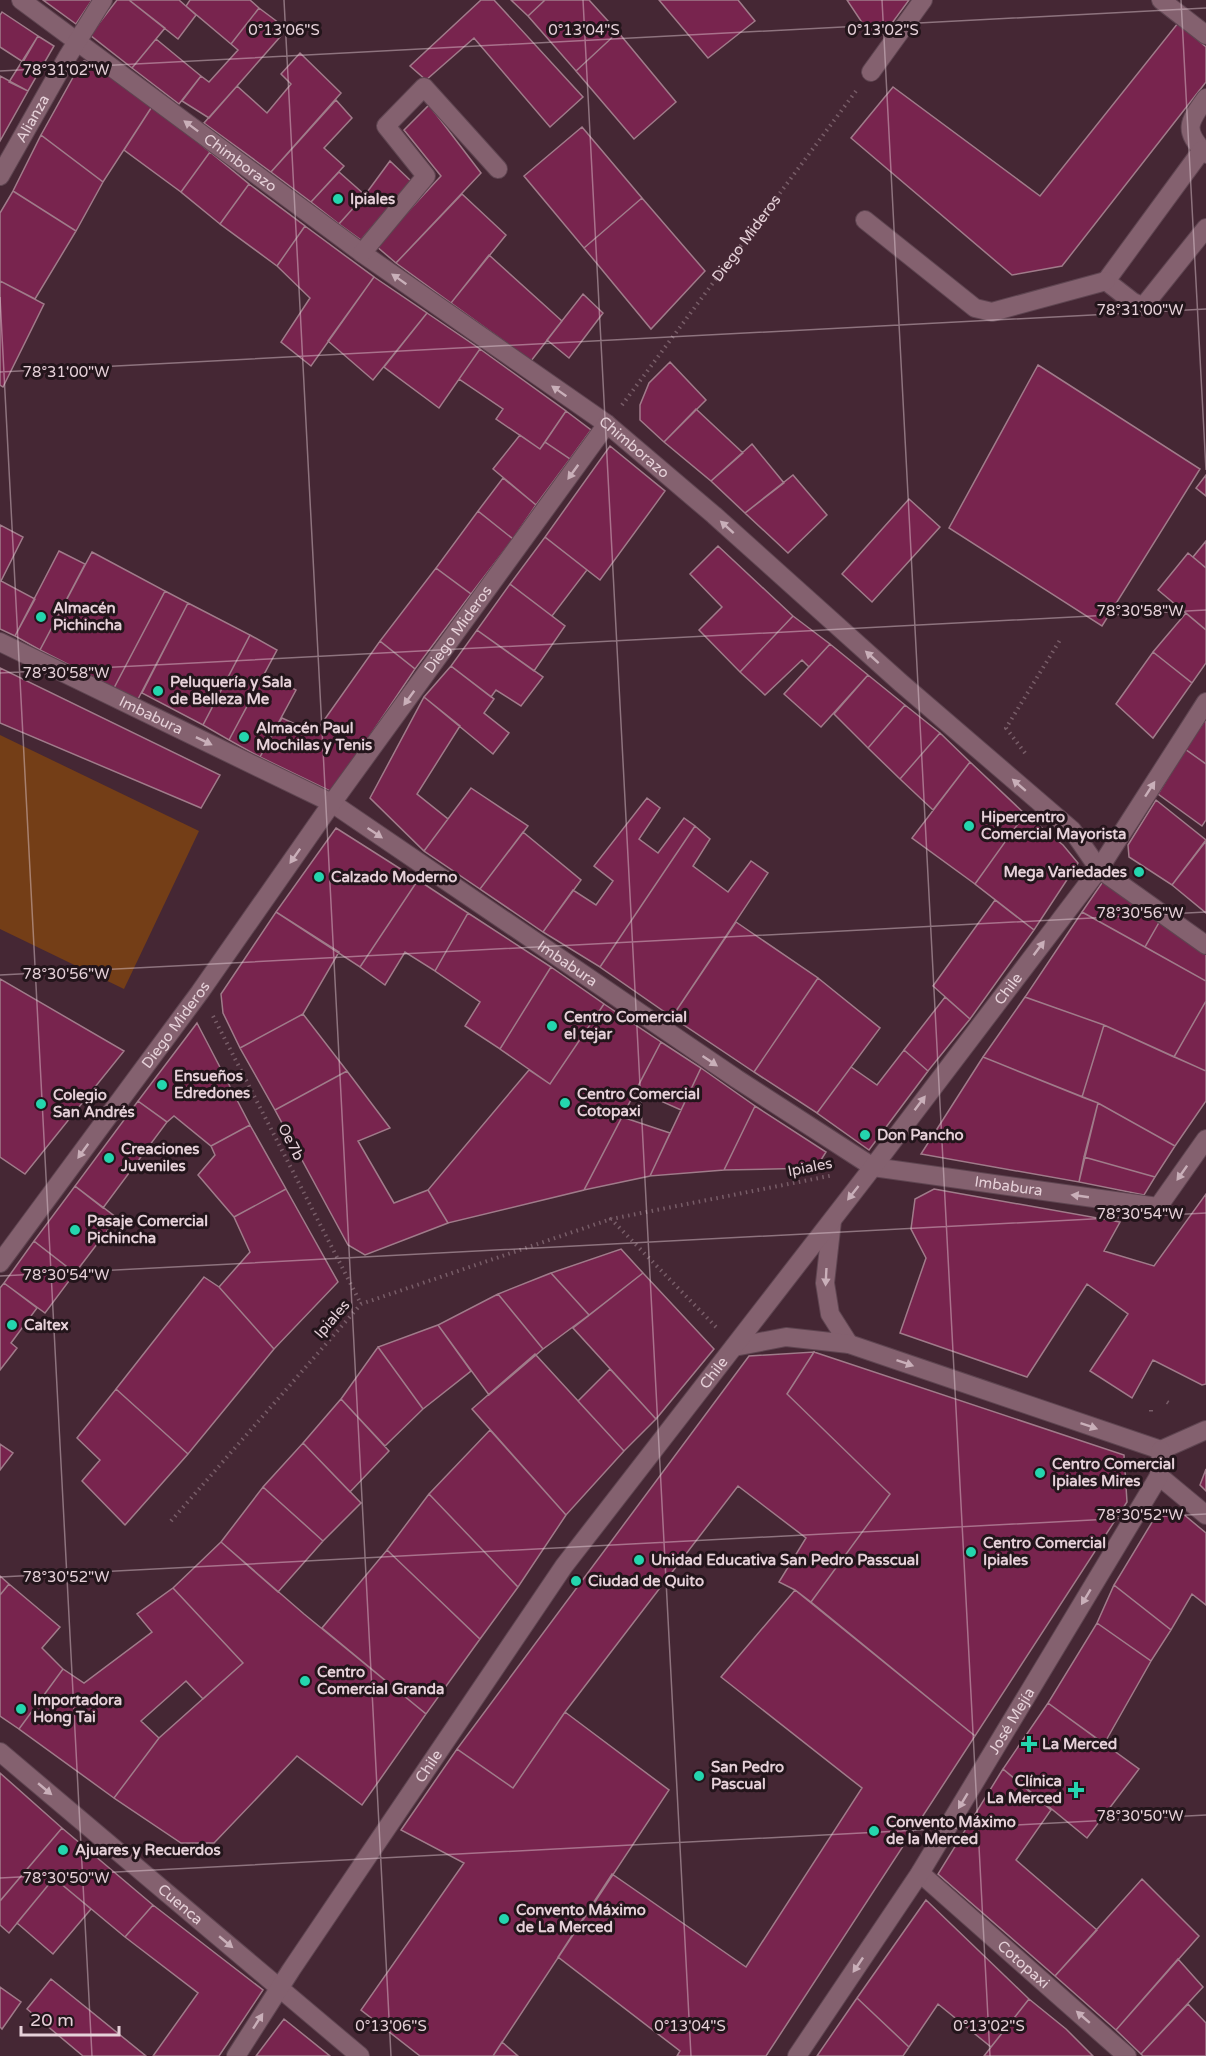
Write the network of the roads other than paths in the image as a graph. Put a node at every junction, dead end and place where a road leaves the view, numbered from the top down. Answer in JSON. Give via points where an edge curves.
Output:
{"nodes":[{"id":1,"x":21,"y":0,"type":"edge"},
{"id":2,"x":103,"y":0,"type":"edge"},
{"id":3,"x":923,"y":0,"type":"edge"},
{"id":4,"x":1161,"y":0,"type":"edge"},
{"id":5,"x":1206,"y":35,"type":"edge"},
{"id":6,"x":76,"y":42,"type":"junction"},
{"id":7,"x":872,"y":72,"type":"road end"},
{"id":8,"x":1206,"y":98,"type":"edge"},
{"id":9,"x":1204,"y":152,"type":"edge"},
{"id":10,"x":498,"y":169,"type":"dead end"},
{"id":11,"x":0,"y":176,"type":"edge"},
{"id":12,"x":865,"y":220,"type":"dead end"},
{"id":13,"x":1206,"y":228,"type":"edge"},
{"id":14,"x":362,"y":253,"type":"junction"},
{"id":15,"x":1107,"y":281,"type":"junction"},
{"id":16,"x":607,"y":424,"type":"junction"},
{"id":17,"x":0,"y":642,"type":"edge"},
{"id":18,"x":1206,"y":702,"type":"edge"},
{"id":19,"x":332,"y":803,"type":"junction"},
{"id":20,"x":1099,"y":869,"type":"junction"},
{"id":21,"x":1206,"y":945,"type":"edge"},
{"id":22,"x":1206,"y":1139,"type":"edge"},
{"id":23,"x":873,"y":1167,"type":"junction"},
{"id":24,"x":832,"y":1219,"type":"junction"},
{"id":25,"x":0,"y":1263,"type":"edge"},
{"id":26,"x":849,"y":1344,"type":"junction"},
{"id":27,"x":734,"y":1347,"type":"junction"},
{"id":28,"x":1206,"y":1430,"type":"edge"},
{"id":29,"x":1161,"y":1450,"type":"junction"},
{"id":30,"x":1159,"y":1476,"type":"junction"},
{"id":31,"x":1206,"y":1515,"type":"edge"},
{"id":32,"x":0,"y":1752,"type":"edge"},
{"id":33,"x":920,"y":1873,"type":"junction"},
{"id":34,"x":280,"y":1987,"type":"junction"},
{"id":35,"x":236,"y":2056,"type":"edge"},
{"id":36,"x":360,"y":2056,"type":"edge"},
{"id":37,"x":797,"y":2056,"type":"edge"},
{"id":38,"x":1127,"y":2056,"type":"edge"}],
"edges":[{"from":1,"to":6,"type":"street","name":"Chimborazo"},
{"from":2,"to":6,"type":"street","name":"Alianza"},
{"from":3,"to":7,"type":"street"},
{"from":4,"to":5,"type":"street"},
{"from":6,"to":11,"type":"street","name":"Alianza"},
{"from":14,"to":6,"type":"street","name":"Chimborazo","one_way":true},
{"from":8,"to":9,"type":"street","via":[[1190,120],[1189,128]]},
{"from":9,"to":15,"type":"street"},
{"from":10,"to":14,"type":"street","via":[[424,87],[386,126],[426,176]]},
{"from":12,"to":15,"type":"street","via":[[983,311],[992,312]]},
{"from":13,"to":15,"type":"street","via":[[1142,306]]},
{"from":16,"to":14,"type":"street","name":"Chimborazo","one_way":true},
{"from":16,"to":19,"type":"street","name":"Diego Mideros","one_way":true},
{"from":20,"to":16,"type":"street","name":"Chimborazo","one_way":true,"via":[[1072,831]]},
{"from":17,"to":19,"type":"street","name":"Imbabura","one_way":true},
{"from":20,"to":18,"type":"street","name":"Chile","one_way":true},
{"from":19,"to":23,"type":"street","name":"Imbabura","one_way":true},
{"from":19,"to":25,"type":"street","name":"Diego Mideros","one_way":true,"via":[[200,992]]},
{"from":20,"to":21,"type":"street","name":"Chimborazo"},
{"from":23,"to":20,"type":"street","name":"Chile","one_way":true},
{"from":22,"to":23,"type":"street","name":"Imbabura","one_way":true,"via":[[1158,1207]]},
{"from":23,"to":24,"type":"street","name":"Chile","one_way":true},
{"from":24,"to":26,"type":"street","one_way":true,"via":[[825,1283],[830,1314]]},
{"from":24,"to":27,"type":"street","name":"Chile"},
{"from":26,"to":27,"type":"street","via":[[786,1337]]},
{"from":26,"to":29,"type":"street","one_way":true},
{"from":27,"to":34,"type":"street","name":"Chile","via":[[564,1566]]},
{"from":28,"to":29,"type":"street"},
{"from":29,"to":30,"type":"street","name":"José Mejía"},
{"from":30,"to":31,"type":"street"},
{"from":30,"to":33,"type":"street","name":"José Mejía","one_way":true},
{"from":32,"to":34,"type":"street","name":"Cuenca","one_way":true},
{"from":33,"to":37,"type":"street","name":"José Mejía","one_way":true},
{"from":38,"to":33,"type":"street","name":"Cotopaxi","one_way":true},
{"from":35,"to":34,"type":"street","name":"Chile","one_way":true},
{"from":34,"to":36,"type":"street","name":"Cuenca"}]}
